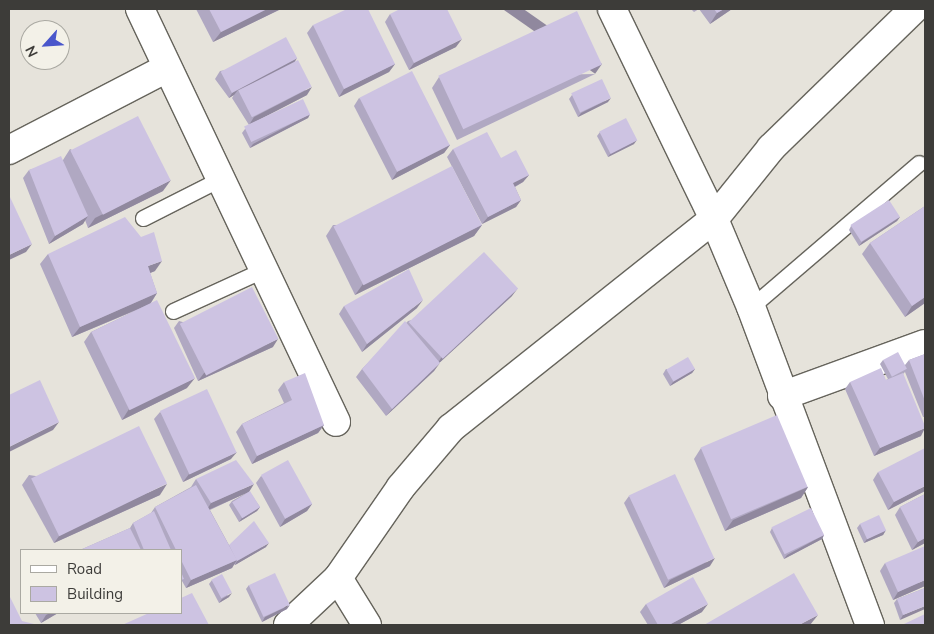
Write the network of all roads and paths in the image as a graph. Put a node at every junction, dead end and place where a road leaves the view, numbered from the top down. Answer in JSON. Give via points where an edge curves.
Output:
{"nodes":[{"id":1,"x":140,"y":9,"type":"edge"},
{"id":2,"x":612,"y":9,"type":"edge"},
{"id":3,"x":914,"y":9,"type":"edge"},
{"id":4,"x":168,"y":68,"type":"junction"},
{"id":5,"x":9,"y":150,"type":"edge"},
{"id":6,"x":919,"y":163,"type":"dead end"},
{"id":7,"x":220,"y":179,"type":"junction"},
{"id":8,"x":143,"y":218,"type":"dead end"},
{"id":9,"x":714,"y":219,"type":"junction"},
{"id":10,"x":263,"y":270,"type":"junction"},
{"id":11,"x":751,"y":307,"type":"junction"},
{"id":12,"x":173,"y":311,"type":"dead end"},
{"id":13,"x":925,"y":344,"type":"edge"},
{"id":14,"x":782,"y":396,"type":"junction"},
{"id":15,"x":336,"y":422,"type":"dead end"},
{"id":16,"x":338,"y":578,"type":"junction"},
{"id":17,"x":288,"y":625,"type":"edge"},
{"id":18,"x":367,"y":625,"type":"edge"},
{"id":19,"x":870,"y":625,"type":"edge"}],
"edges":[{"from":1,"to":4,"type":"street"},
{"from":2,"to":9,"type":"street"},
{"from":3,"to":9,"type":"street","via":[[771,148]]},
{"from":4,"to":5,"type":"street"},
{"from":4,"to":7,"type":"street"},
{"from":6,"to":11,"type":"lane"},
{"from":7,"to":8,"type":"lane"},
{"from":7,"to":10,"type":"street"},
{"from":9,"to":11,"type":"street"},
{"from":9,"to":16,"type":"street","via":[[451,428],[401,487]]},
{"from":10,"to":12,"type":"lane"},
{"from":10,"to":15,"type":"street"},
{"from":11,"to":14,"type":"street"},
{"from":13,"to":14,"type":"street"},
{"from":14,"to":19,"type":"street"},
{"from":16,"to":17,"type":"street"},
{"from":16,"to":18,"type":"street"}]}
